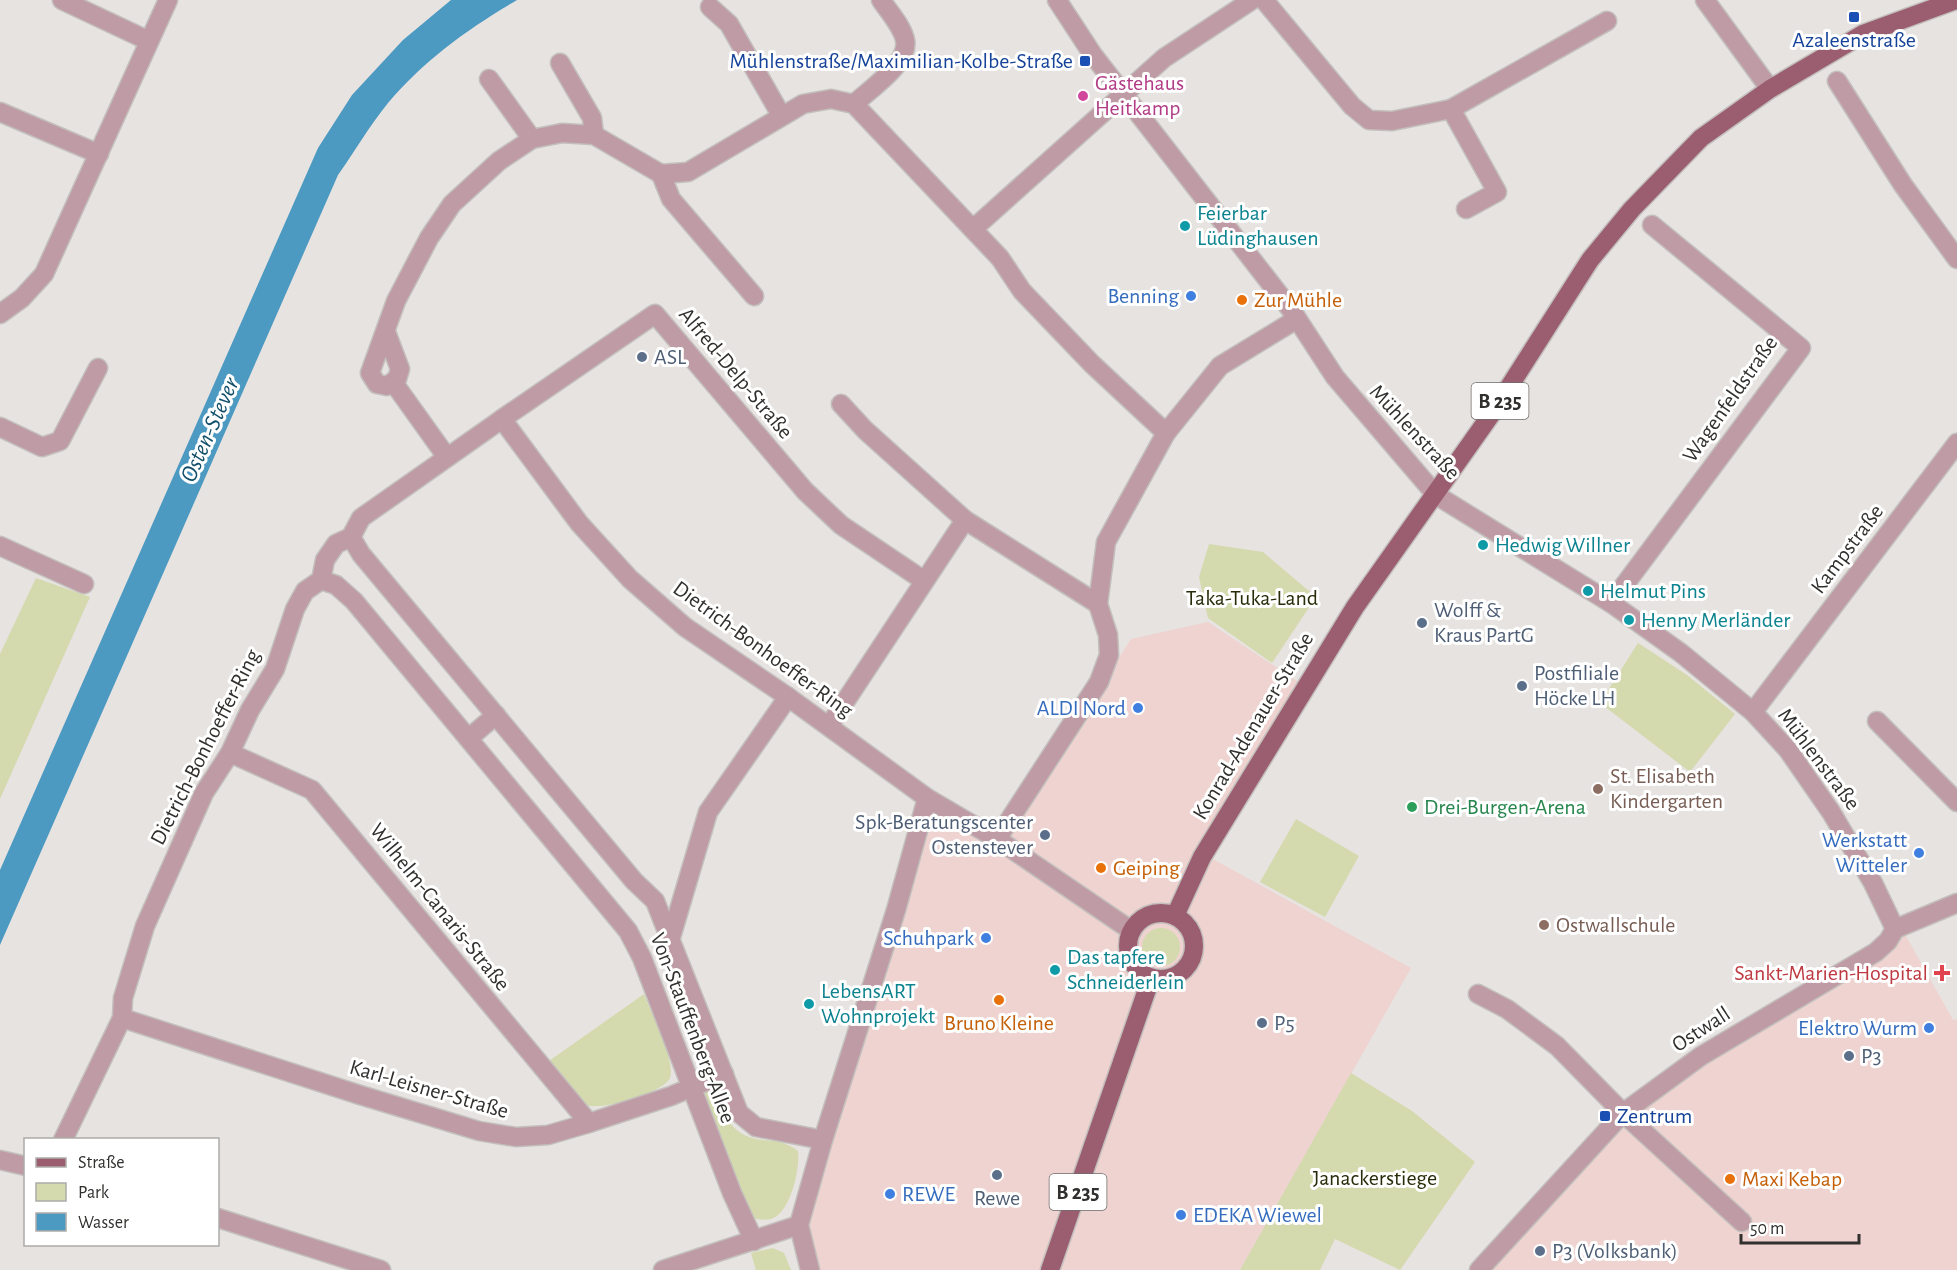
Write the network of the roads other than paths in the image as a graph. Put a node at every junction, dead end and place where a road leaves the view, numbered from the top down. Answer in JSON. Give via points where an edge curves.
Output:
{"nodes":[{"id":1,"x":62,"y":0,"type":"edge"},
{"id":2,"x":168,"y":0,"type":"edge"},
{"id":3,"x":881,"y":0,"type":"edge"},
{"id":4,"x":1057,"y":0,"type":"edge"},
{"id":5,"x":1252,"y":0,"type":"edge"},
{"id":6,"x":1264,"y":0,"type":"edge"},
{"id":7,"x":1706,"y":0,"type":"edge"},
{"id":8,"x":1956,"y":0,"type":"edge"},
{"id":9,"x":710,"y":7,"type":"dead end"},
{"id":10,"x":1607,"y":21,"type":"dead end"},
{"id":11,"x":149,"y":41,"type":"junction"},
{"id":12,"x":560,"y":63,"type":"dead end"},
{"id":13,"x":489,"y":79,"type":"dead end"},
{"id":14,"x":1838,"y":81,"type":"dead end"},
{"id":15,"x":1770,"y":88,"type":"junction"},
{"id":16,"x":1124,"y":96,"type":"junction"},
{"id":17,"x":854,"y":104,"type":"junction"},
{"id":18,"x":1451,"y":109,"type":"junction"},
{"id":19,"x":0,"y":112,"type":"edge"},
{"id":20,"x":781,"y":115,"type":"junction"},
{"id":21,"x":594,"y":135,"type":"junction"},
{"id":22,"x":532,"y":139,"type":"junction"},
{"id":23,"x":99,"y":154,"type":"junction"},
{"id":24,"x":661,"y":174,"type":"junction"},
{"id":25,"x":1466,"y":209,"type":"dead end"},
{"id":26,"x":1652,"y":225,"type":"dead end"},
{"id":27,"x":973,"y":229,"type":"junction"},
{"id":28,"x":1957,"y":259,"type":"edge"},
{"id":29,"x":754,"y":296,"type":"dead end"},
{"id":30,"x":0,"y":314,"type":"edge"},
{"id":31,"x":1297,"y":319,"type":"junction"},
{"id":32,"x":98,"y":368,"type":"dead end"},
{"id":33,"x":841,"y":404,"type":"dead end"},
{"id":34,"x":502,"y":419,"type":"junction"},
{"id":35,"x":0,"y":427,"type":"edge"},
{"id":36,"x":1166,"y":433,"type":"junction"},
{"id":37,"x":1957,"y":443,"type":"edge"},
{"id":38,"x":446,"y":456,"type":"junction"},
{"id":39,"x":1436,"y":495,"type":"junction"},
{"id":40,"x":965,"y":520,"type":"junction"},
{"id":41,"x":351,"y":537,"type":"junction"},
{"id":42,"x":0,"y":546,"type":"edge"},
{"id":43,"x":321,"y":580,"type":"junction"},
{"id":44,"x":923,"y":580,"type":"junction"},
{"id":45,"x":84,"y":584,"type":"dead end"},
{"id":46,"x":1611,"y":603,"type":"junction"},
{"id":47,"x":1098,"y":604,"type":"junction"},
{"id":48,"x":788,"y":697,"type":"junction"},
{"id":49,"x":1754,"y":712,"type":"junction"},
{"id":50,"x":496,"y":715,"type":"junction"},
{"id":51,"x":1877,"y":721,"type":"dead end"},
{"id":52,"x":829,"y":726,"type":"junction"},
{"id":53,"x":469,"y":738,"type":"junction"},
{"id":54,"x":230,"y":753,"type":"junction"},
{"id":55,"x":927,"y":798,"type":"junction"},
{"id":56,"x":1957,"y":802,"type":"edge"},
{"id":57,"x":997,"y":839,"type":"junction"},
{"id":58,"x":1957,"y":903,"type":"edge"},
{"id":59,"x":1174,"y":916,"type":"junction"},
{"id":60,"x":1894,"y":928,"type":"junction"},
{"id":61,"x":1132,"y":931,"type":"junction"},
{"id":62,"x":671,"y":937,"type":"junction"},
{"id":63,"x":1151,"y":978,"type":"junction"},
{"id":64,"x":1478,"y":994,"type":"dead end"},
{"id":65,"x":122,"y":1018,"type":"junction"},
{"id":66,"x":724,"y":1074,"type":"junction"},
{"id":67,"x":691,"y":1088,"type":"junction"},
{"id":68,"x":1623,"y":1113,"type":"junction"},
{"id":69,"x":589,"y":1123,"type":"junction"},
{"id":70,"x":64,"y":1138,"type":"edge"},
{"id":71,"x":823,"y":1140,"type":"junction"},
{"id":72,"x":0,"y":1160,"type":"edge"},
{"id":73,"x":24,"y":1166,"type":"edge"},
{"id":74,"x":219,"y":1218,"type":"edge"},
{"id":75,"x":1742,"y":1222,"type":"dead end"},
{"id":76,"x":799,"y":1226,"type":"junction"},
{"id":77,"x":753,"y":1241,"type":"junction"},
{"id":78,"x":337,"y":1263,"type":"edge"},
{"id":79,"x":381,"y":1270,"type":"edge"},
{"id":80,"x":663,"y":1270,"type":"edge"},
{"id":81,"x":810,"y":1270,"type":"edge"},
{"id":82,"x":1050,"y":1270,"type":"edge"},
{"id":83,"x":1479,"y":1270,"type":"edge"}],
"edges":[{"from":1,"to":11,"type":"street"},
{"from":2,"to":11,"type":"street"},
{"from":3,"to":17,"type":"street","via":[[906,43],[898,63]]},
{"from":4,"to":16,"type":"street","name":"Mühlenstraße"},
{"from":5,"to":16,"type":"street","via":[[1164,58]]},
{"from":6,"to":18,"type":"street","via":[[1352,106],[1369,120],[1392,121]]},
{"from":7,"to":15,"type":"street"},
{"from":8,"to":15,"type":"main road","name":"Konrad-Adenauer-Straße","number":"B 235","via":[[1863,34]]},
{"from":9,"to":20,"type":"street","via":[[729,24]]},
{"from":10,"to":18,"type":"street"},
{"from":11,"to":23,"type":"street"},
{"from":12,"to":21,"type":"street","via":[[592,118]]},
{"from":13,"to":22,"type":"street"},
{"from":14,"to":28,"type":"street","via":[[1903,185]]},
{"from":15,"to":39,"type":"main road","name":"Konrad-Adenauer-Straße","number":"B 235","via":[[1701,138],[1611,235],[1560,304]]},
{"from":16,"to":27,"type":"street"},
{"from":16,"to":31,"type":"street","name":"Mühlenstraße"},
{"from":17,"to":20,"type":"street","via":[[831,99],[803,104]]},
{"from":17,"to":27,"type":"street"},
{"from":18,"to":25,"type":"street","via":[[1497,192]]},
{"from":19,"to":23,"type":"street"},
{"from":20,"to":24,"type":"street","via":[[688,172]]},
{"from":21,"to":22,"type":"street","via":[[562,134]]},
{"from":21,"to":24,"type":"street"},
{"from":22,"to":38,"type":"street","via":[[499,161],[452,204],[396,301],[370,373],[376,384],[387,386],[393,382]]},
{"from":23,"to":30,"type":"street","via":[[44,274]]},
{"from":24,"to":29,"type":"street","via":[[671,199]]},
{"from":26,"to":46,"type":"street","name":"Wagenfeldstraße","via":[[1801,348]]},
{"from":27,"to":36,"type":"street","via":[[1000,258],[1022,291]]},
{"from":31,"to":36,"type":"street","via":[[1220,366]]},
{"from":31,"to":39,"type":"street","name":"Mühlenstraße","via":[[1335,377]]},
{"from":32,"to":35,"type":"street","via":[[60,441],[42,447]]},
{"from":33,"to":40,"type":"street"},
{"from":34,"to":38,"type":"street","name":"Dietrich-Bonhoeffer-Ring"},
{"from":34,"to":44,"type":"street","name":"Alfred-Delp-Straße","via":[[655,314],[805,490],[841,525]]},
{"from":34,"to":48,"type":"street","name":"Dietrich-Bonhoeffer-Ring","via":[[579,523],[630,579],[685,627]]},
{"from":36,"to":47,"type":"street","via":[[1106,542]]},
{"from":37,"to":49,"type":"street","name":"Kampstraße"},
{"from":38,"to":41,"type":"street","name":"Dietrich-Bonhoeffer-Ring","via":[[361,518]]},
{"from":39,"to":46,"type":"street","name":"Mühlenstraße"},
{"from":39,"to":59,"type":"main road","name":"Konrad-Adenauer-Straße","number":"B 235","via":[[1319,662],[1202,856]]},
{"from":40,"to":44,"type":"street"},
{"from":40,"to":47,"type":"street"},
{"from":41,"to":43,"type":"street","name":"Dietrich-Bonhoeffer-Ring","via":[[336,544],[325,560]]},
{"from":41,"to":50,"type":"street","name":"Von-Stauffenberg-Allee"},
{"from":42,"to":45,"type":"street"},
{"from":43,"to":53,"type":"street","name":"Von-Stauffenberg-Allee","via":[[336,585],[354,601]]},
{"from":43,"to":54,"type":"street","name":"Dietrich-Bonhoeffer-Ring","via":[[305,591],[295,609],[275,669]]},
{"from":44,"to":52,"type":"street"},
{"from":46,"to":49,"type":"street","name":"Mühlenstraße","via":[[1682,653]]},
{"from":47,"to":57,"type":"street","via":[[1108,635],[1109,655],[1099,682]]},
{"from":48,"to":52,"type":"street","name":"Dietrich-Bonhoeffer-Ring"},
{"from":48,"to":62,"type":"street","via":[[708,812]]},
{"from":49,"to":60,"type":"street","name":"Mühlenstraße","via":[[1788,750],[1831,812],[1873,883]]},
{"from":50,"to":53,"type":"street"},
{"from":50,"to":62,"type":"street","name":"Von-Stauffenberg-Allee","via":[[655,902]]},
{"from":51,"to":56,"type":"street"},
{"from":52,"to":55,"type":"street","name":"Dietrich-Bonhoeffer-Ring"},
{"from":53,"to":67,"type":"street","name":"Von-Stauffenberg-Allee","via":[[628,931]]},
{"from":54,"to":65,"type":"street","name":"Dietrich-Bonhoeffer-Ring","via":[[204,793],[145,926],[123,998]]},
{"from":54,"to":69,"type":"street","name":"Wilhelm-Canaris-Straße","via":[[312,790]]},
{"from":55,"to":57,"type":"street","name":"Dietrich-Bonhoeffer-Ring"},
{"from":55,"to":71,"type":"street"},
{"from":57,"to":61,"type":"street","name":"Dietrich-Bonhoeffer-Ring"},
{"from":58,"to":60,"type":"street"},
{"from":59,"to":61,"type":"main road","via":[[1150,915]]},
{"from":59,"to":63,"type":"main road","via":[[1192,934],[1192,958],[1174,977]]},
{"from":60,"to":68,"type":"street","name":"Ostwall","via":[[1876,952],[1701,1056]]},
{"from":61,"to":63,"type":"main road","via":[[1129,952],[1133,962]]},
{"from":62,"to":66,"type":"street","name":"Von-Stauffenberg-Allee"},
{"from":63,"to":82,"type":"main road","number":"B 235"},
{"from":64,"to":68,"type":"street","via":[[1557,1046]]},
{"from":65,"to":69,"type":"street","name":"Karl-Leisner-Straße","via":[[479,1131],[526,1137]]},
{"from":65,"to":70,"type":"street","name":"Dietrich-Bonhoeffer-Ring"},
{"from":66,"to":67,"type":"street","name":"Karl-Leisner-Straße"},
{"from":66,"to":71,"type":"street","name":"Von-Stauffenberg-Allee","via":[[739,1113],[756,1127]]},
{"from":67,"to":69,"type":"street","name":"Karl-Leisner-Straße"},
{"from":67,"to":77,"type":"street","name":"Von-Stauffenberg-Allee"},
{"from":68,"to":75,"type":"street"},
{"from":68,"to":83,"type":"street","name":"Ostwall"},
{"from":71,"to":76,"type":"street"},
{"from":72,"to":73,"type":"street"},
{"from":74,"to":78,"type":"street"},
{"from":76,"to":77,"type":"street"},
{"from":76,"to":81,"type":"street"},
{"from":77,"to":80,"type":"street"},
{"from":78,"to":79,"type":"street"}]}
